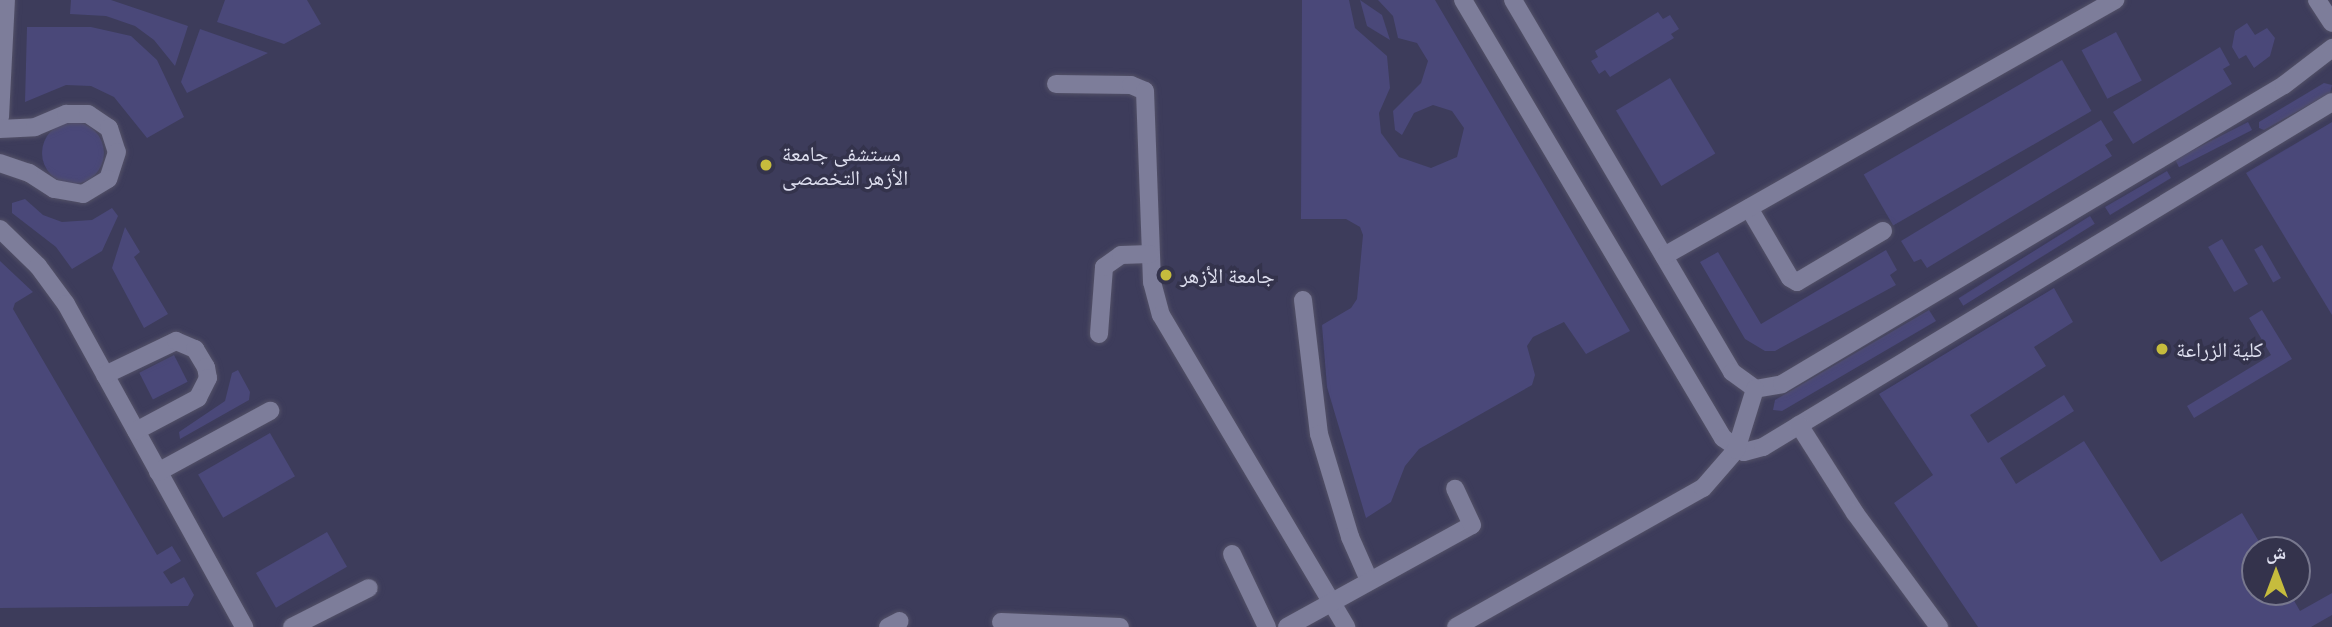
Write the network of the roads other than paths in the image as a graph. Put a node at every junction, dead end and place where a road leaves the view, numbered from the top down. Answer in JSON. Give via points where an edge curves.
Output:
{"nodes":[{"id":1,"x":6,"y":0,"type":"edge"},
{"id":2,"x":1464,"y":0,"type":"edge"},
{"id":3,"x":1513,"y":0,"type":"edge"},
{"id":4,"x":2115,"y":0,"type":"edge"},
{"id":5,"x":2317,"y":0,"type":"edge"},
{"id":6,"x":2332,"y":23,"type":"edge"},
{"id":7,"x":2332,"y":48,"type":"edge"},
{"id":8,"x":1056,"y":83,"type":"dead end"},
{"id":9,"x":1,"y":97,"type":"edge"},
{"id":10,"x":2332,"y":102,"type":"edge"},
{"id":11,"x":0,"y":117,"type":"edge"},
{"id":12,"x":0,"y":129,"type":"edge"},
{"id":13,"x":0,"y":163,"type":"edge"},
{"id":14,"x":1749,"y":208,"type":"junction"},
{"id":15,"x":0,"y":229,"type":"edge"},
{"id":16,"x":1883,"y":231,"type":"dead end"},
{"id":17,"x":1150,"y":254,"type":"junction"},
{"id":18,"x":1664,"y":256,"type":"junction"},
{"id":19,"x":1303,"y":300,"type":"dead end"},
{"id":20,"x":1099,"y":334,"type":"dead end"},
{"id":21,"x":105,"y":375,"type":"junction"},
{"id":22,"x":1755,"y":389,"type":"junction"},
{"id":23,"x":270,"y":411,"type":"dead end"},
{"id":24,"x":1799,"y":425,"type":"junction"},
{"id":25,"x":136,"y":431,"type":"junction"},
{"id":26,"x":1736,"y":450,"type":"junction"},
{"id":27,"x":158,"y":472,"type":"junction"},
{"id":28,"x":1455,"y":489,"type":"dead end"},
{"id":29,"x":1232,"y":554,"type":"dead end"},
{"id":30,"x":1369,"y":580,"type":"junction"},
{"id":31,"x":369,"y":588,"type":"dead end"},
{"id":32,"x":1331,"y":602,"type":"junction"},
{"id":33,"x":1001,"y":622,"type":"dead end"},
{"id":34,"x":244,"y":627,"type":"edge"},
{"id":35,"x":292,"y":627,"type":"edge"},
{"id":36,"x":1120,"y":627,"type":"edge"},
{"id":37,"x":1267,"y":627,"type":"edge"},
{"id":38,"x":1287,"y":627,"type":"edge"},
{"id":39,"x":1346,"y":627,"type":"edge"},
{"id":40,"x":1456,"y":627,"type":"edge"},
{"id":41,"x":1939,"y":627,"type":"edge"}],
"edges":[{"from":1,"to":9,"type":"lane"},
{"from":2,"to":26,"type":"lane","via":[[1723,438]]},
{"from":3,"to":18,"type":"lane"},
{"from":4,"to":14,"type":"lane"},
{"from":5,"to":6,"type":"lane"},
{"from":7,"to":22,"type":"lane","via":[[2284,85],[1782,384]]},
{"from":8,"to":17,"type":"lane","via":[[1131,85],[1145,91]]},
{"from":9,"to":11,"type":"lane"},
{"from":10,"to":24,"type":"lane"},
{"from":12,"to":13,"type":"lane","via":[[35,127],[66,114],[88,114],[109,128],[117,152],[108,179],[83,194],[54,189],[29,173]]},
{"from":14,"to":16,"type":"lane","via":[[1790,278],[1797,282]]},
{"from":14,"to":18,"type":"lane"},
{"from":15,"to":21,"type":"lane","via":[[53,284]]},
{"from":17,"to":20,"type":"lane","via":[[1121,255],[1104,267]]},
{"from":17,"to":32,"type":"lane","via":[[1161,315]]},
{"from":18,"to":22,"type":"lane","via":[[1732,372]]},
{"from":19,"to":30,"type":"lane","via":[[1319,433],[1350,537]]},
{"from":21,"to":25,"type":"lane"},
{"from":21,"to":25,"type":"lane","via":[[176,341],[195,349],[206,367],[208,378],[198,398]]},
{"from":22,"to":26,"type":"lane"},
{"from":23,"to":27,"type":"lane"},
{"from":24,"to":26,"type":"lane","via":[[1754,451]]},
{"from":24,"to":41,"type":"lane","via":[[1855,513]]},
{"from":25,"to":27,"type":"lane"},
{"from":26,"to":40,"type":"lane","via":[[1721,471],[1683,501]]},
{"from":27,"to":34,"type":"lane"},
{"from":28,"to":30,"type":"lane","via":[[1472,525]]},
{"from":29,"to":37,"type":"lane"},
{"from":30,"to":32,"type":"lane"},
{"from":31,"to":35,"type":"lane"},
{"from":32,"to":38,"type":"lane"},
{"from":32,"to":39,"type":"lane"},
{"from":33,"to":36,"type":"lane"}]}
